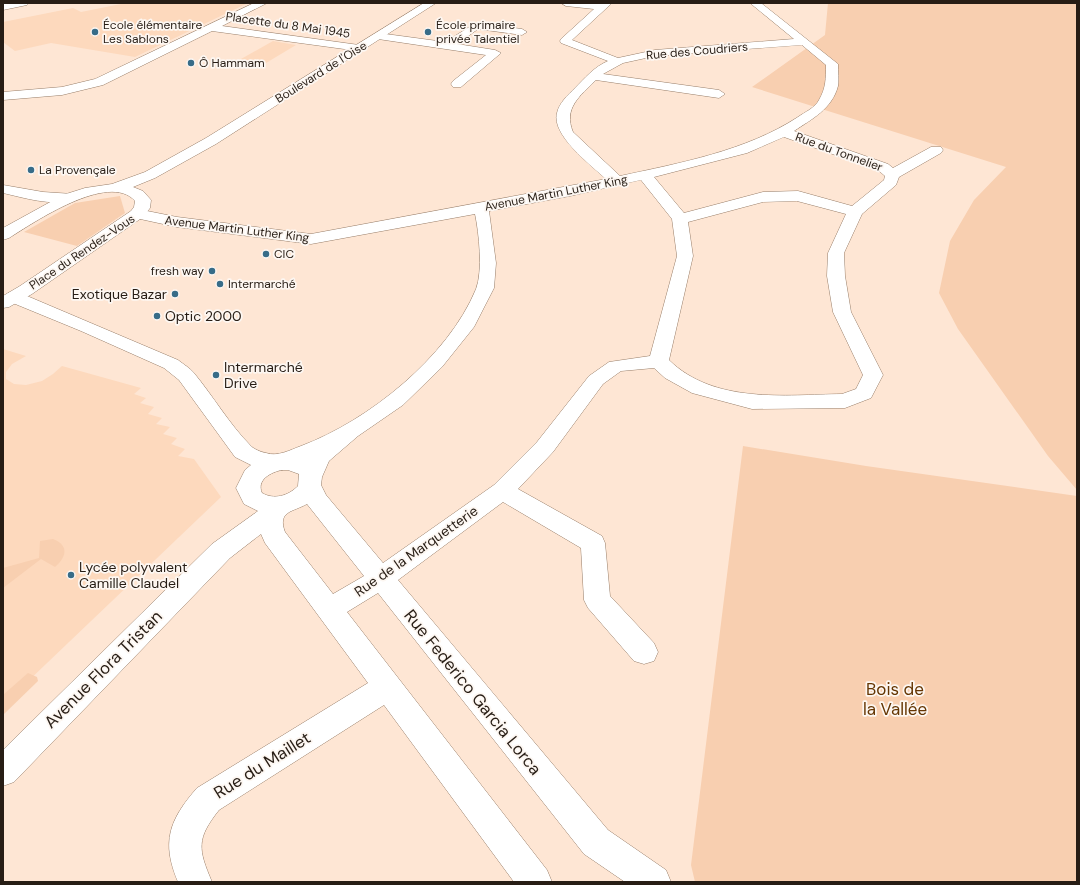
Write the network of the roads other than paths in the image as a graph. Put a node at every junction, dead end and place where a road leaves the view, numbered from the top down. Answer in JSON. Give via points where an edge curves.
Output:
{"nodes":[{"id":1,"x":24,"y":3,"type":"edge"},
{"id":2,"x":262,"y":3,"type":"edge"},
{"id":3,"x":431,"y":3,"type":"edge"},
{"id":4,"x":566,"y":3,"type":"edge"},
{"id":5,"x":755,"y":3,"type":"edge"},
{"id":6,"x":605,"y":5,"type":"edge"},
{"id":7,"x":3,"y":7,"type":"edge"},
{"id":8,"x":213,"y":28,"type":"junction"},
{"id":9,"x":378,"y":36,"type":"junction"},
{"id":10,"x":805,"y":42,"type":"junction"},
{"id":11,"x":447,"y":46,"type":"junction"},
{"id":12,"x":359,"y":48,"type":"junction"},
{"id":13,"x":495,"y":53,"type":"junction"},
{"id":14,"x":617,"y":61,"type":"junction"},
{"id":15,"x":593,"y":76,"type":"junction"},
{"id":16,"x":457,"y":84,"type":"dead end"},
{"id":17,"x":719,"y":94,"type":"dead end"},
{"id":18,"x":3,"y":96,"type":"edge"},
{"id":19,"x":784,"y":132,"type":"junction"},
{"id":20,"x":211,"y":141,"type":"junction"},
{"id":21,"x":936,"y":150,"type":"dead end"},
{"id":22,"x":645,"y":175,"type":"junction"},
{"id":23,"x":892,"y":175,"type":"junction"},
{"id":24,"x":617,"y":182,"type":"junction"},
{"id":25,"x":115,"y":188,"type":"junction"},
{"id":26,"x":3,"y":189,"type":"edge"},
{"id":27,"x":23,"y":194,"type":"junction"},
{"id":28,"x":141,"y":197,"type":"junction"},
{"id":29,"x":68,"y":198,"type":"junction"},
{"id":30,"x":3,"y":205,"type":"edge"},
{"id":31,"x":480,"y":208,"type":"junction"},
{"id":32,"x":855,"y":212,"type":"junction"},
{"id":33,"x":137,"y":214,"type":"junction"},
{"id":34,"x":680,"y":219,"type":"junction"},
{"id":35,"x":3,"y":234,"type":"edge"},
{"id":36,"x":9,"y":300,"type":"edge"},
{"id":37,"x":659,"y":361,"type":"junction"},
{"id":38,"x":350,"y":431,"type":"junction"},
{"id":39,"x":243,"y":452,"type":"junction"},
{"id":40,"x":277,"y":463,"type":"junction"},
{"id":41,"x":311,"y":481,"type":"junction"},
{"id":42,"x":252,"y":488,"type":"junction"},
{"id":43,"x":502,"y":490,"type":"junction"},
{"id":44,"x":276,"y":514,"type":"junction"},
{"id":45,"x":225,"y":548,"type":"junction"},
{"id":46,"x":380,"y":579,"type":"junction"},
{"id":47,"x":329,"y":610,"type":"junction"},
{"id":48,"x":644,"y":652,"type":"dead end"},
{"id":49,"x":387,"y":687,"type":"junction"},
{"id":50,"x":3,"y":771,"type":"edge"},
{"id":51,"x":188,"y":879,"type":"edge"},
{"id":52,"x":535,"y":882,"type":"edge"},
{"id":53,"x":654,"y":882,"type":"edge"}],
"edges":[{"from":1,"to":7,"type":"street"},
{"from":2,"to":8,"type":"street"},
{"from":3,"to":9,"type":"street","name":"Boulevard de l'Oise"},
{"from":4,"to":6,"type":"street"},
{"from":5,"to":10,"type":"street","name":"Avenue Martin Luther King"},
{"from":6,"to":14,"type":"street","via":[[565,41]]},
{"from":8,"to":12,"type":"street","name":"Placette du 8 Mai 1945"},
{"from":8,"to":18,"type":"street","via":[[94,84],[62,91]]},
{"from":9,"to":11,"type":"street"},
{"from":9,"to":12,"type":"street","name":"Boulevard de l'Oise"},
{"from":10,"to":14,"type":"street","name":"Rue des Coudriers","via":[[661,53]]},
{"from":10,"to":19,"type":"street","name":"Avenue Martin Luther King","via":[[832,64],[832,86],[816,111]]},
{"from":11,"to":13,"type":"street"},
{"from":11,"to":13,"type":"street","via":[[476,26],[522,32]]},
{"from":12,"to":20,"type":"street","name":"Boulevard de l'Oise"},
{"from":13,"to":16,"type":"street"},
{"from":14,"to":15,"type":"street","name":"Rue des Coudriers"},
{"from":15,"to":17,"type":"street","name":"Rue des Coudriers"},
{"from":15,"to":24,"type":"street","name":"Rue des Coudriers","via":[[566,104],[562,116],[563,125],[568,134]]},
{"from":19,"to":22,"type":"street","name":"Avenue Martin Luther King","via":[[742,150]]},
{"from":19,"to":23,"type":"street","name":"Rue du Tonnelier","via":[[883,167]]},
{"from":20,"to":25,"type":"street","name":"Boulevard de l'Oise","via":[[150,175]]},
{"from":20,"to":28,"type":"street","name":"Boulevard de l'Oise","via":[[154,182]]},
{"from":21,"to":23,"type":"street","name":"Rue du Tonnelier"},
{"from":22,"to":24,"type":"street","name":"Avenue Martin Luther King"},
{"from":22,"to":34,"type":"street"},
{"from":23,"to":32,"type":"street","name":"Rue du Tonnelier","via":[[891,182]]},
{"from":24,"to":31,"type":"street","name":"Avenue Martin Luther King"},
{"from":25,"to":28,"type":"street","name":"Place du Rendez-Vous","via":[[132,191]]},
{"from":25,"to":29,"type":"street","name":"Place du Rendez-Vous"},
{"from":26,"to":27,"type":"street"},
{"from":27,"to":29,"type":"street"},
{"from":27,"to":30,"type":"street"},
{"from":28,"to":33,"type":"street","name":"Place du Rendez-Vous","via":[[143,205]]},
{"from":29,"to":35,"type":"street","name":"Place du Rendez-Vous"},
{"from":31,"to":33,"type":"street","name":"Avenue Martin Luther King","via":[[311,239],[177,222]]},
{"from":31,"to":38,"type":"street","via":[[488,263],[485,288],[464,327],[435,363],[396,400]]},
{"from":32,"to":34,"type":"street","via":[[798,196],[763,197]]},
{"from":32,"to":37,"type":"street","name":"Rue du Tonnelier","via":[[836,253],[836,276],[842,312],[873,375],[864,393],[845,401],[752,402],[698,388],[672,374]]},
{"from":33,"to":36,"type":"street","name":"Place du Rendez-Vous"},
{"from":34,"to":37,"type":"street","via":[[685,256]]},
{"from":36,"to":39,"type":"street","via":[[88,327],[171,364],[186,376]]},
{"from":37,"to":43,"type":"street","name":"Rue de la Marquetterie","via":[[616,366],[596,380],[546,448]]},
{"from":38,"to":40,"type":"street","via":[[317,448]]},
{"from":38,"to":41,"type":"street","via":[[320,457],[312,468]]},
{"from":39,"to":40,"type":"street","via":[[261,460]]},
{"from":39,"to":42,"type":"street"},
{"from":40,"to":41,"type":"street","via":[[299,464],[307,469]]},
{"from":40,"to":42,"type":"street","via":[[259,471]]},
{"from":41,"to":44,"type":"street","via":[[299,498]]},
{"from":41,"to":46,"type":"street","name":"Rue Federico Garcia Lorca","via":[[316,500]]},
{"from":42,"to":44,"type":"street","via":[[263,504]]},
{"from":42,"to":45,"type":"street","name":"Avenue Flora Tristan","via":[[242,524]]},
{"from":43,"to":46,"type":"street","name":"Rue de la Marquetterie"},
{"from":43,"to":48,"type":"street","via":[[593,543],[597,600]]},
{"from":44,"to":45,"type":"street","via":[[257,536]]},
{"from":44,"to":47,"type":"street"},
{"from":45,"to":50,"type":"street","name":"Avenue Flora Tristan"},
{"from":46,"to":47,"type":"street","name":"Rue de la Marquetterie"},
{"from":46,"to":53,"type":"street","name":"Rue Federico Garcia Lorca","via":[[596,842]]},
{"from":47,"to":49,"type":"street"},
{"from":49,"to":51,"type":"street","name":"Rue du Maillet","via":[[208,799],[189,825],[184,840]]},
{"from":49,"to":52,"type":"street"}]}
